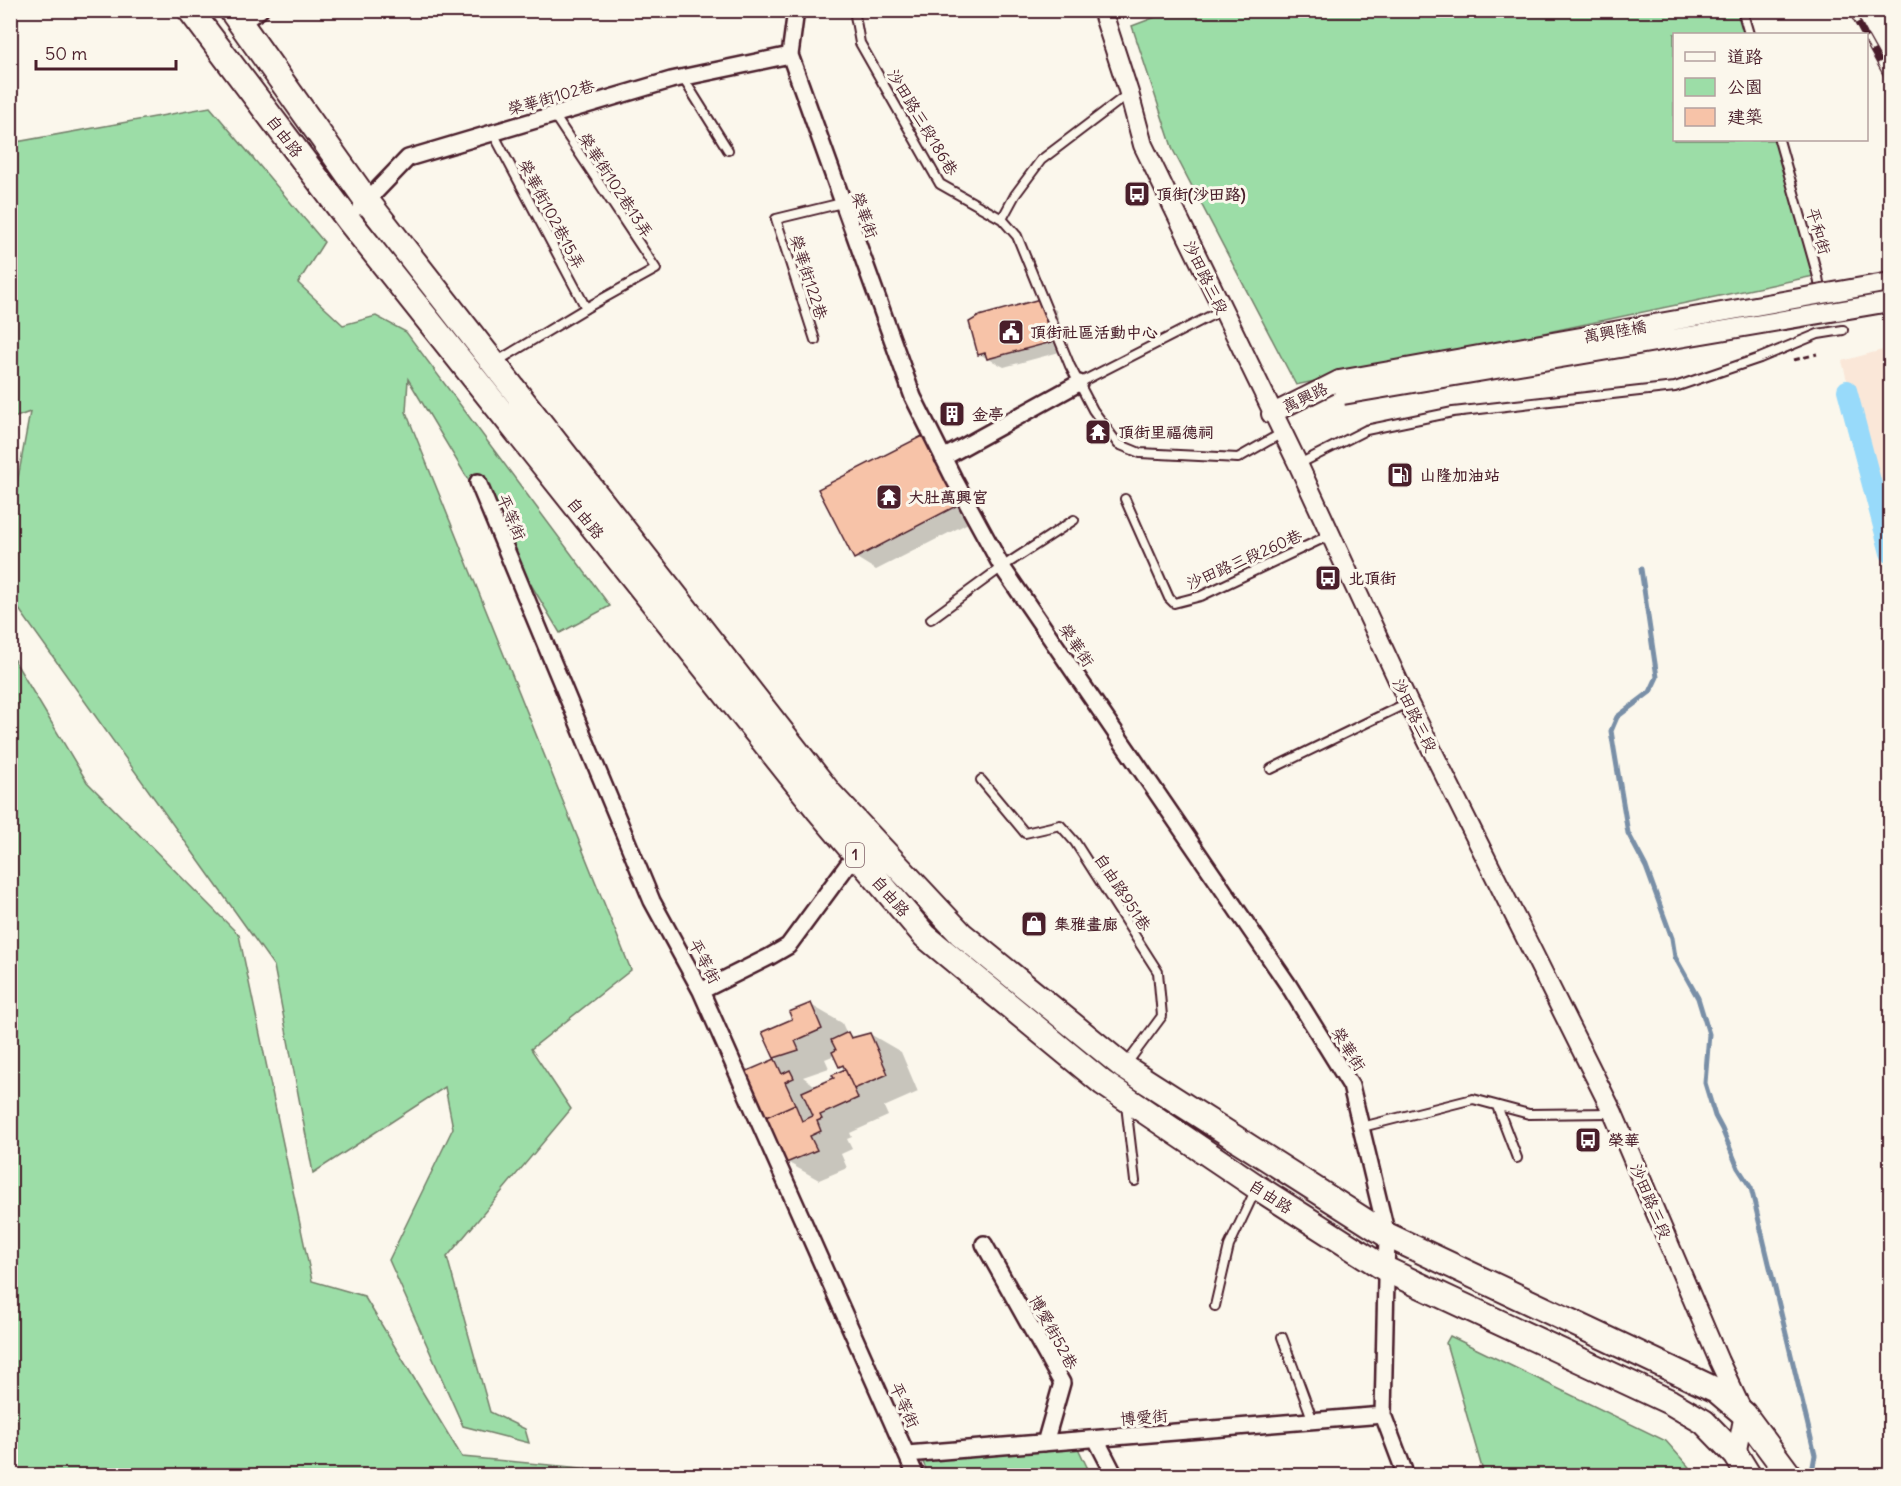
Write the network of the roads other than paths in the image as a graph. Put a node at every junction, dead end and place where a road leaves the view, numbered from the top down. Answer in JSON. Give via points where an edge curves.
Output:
{"nodes":[{"id":1,"x":190,"y":10,"type":"edge"},
{"id":2,"x":796,"y":10,"type":"edge"},
{"id":3,"x":854,"y":10,"type":"edge"},
{"id":4,"x":1102,"y":10,"type":"edge"},
{"id":5,"x":1742,"y":10,"type":"edge"},
{"id":6,"x":244,"y":14,"type":"edge"},
{"id":7,"x":1749,"y":33,"type":"edge"},
{"id":8,"x":790,"y":55,"type":"junction"},
{"id":9,"x":683,"y":78,"type":"junction"},
{"id":10,"x":1129,"y":93,"type":"junction"},
{"id":11,"x":554,"y":115,"type":"junction"},
{"id":12,"x":493,"y":133,"type":"junction"},
{"id":13,"x":1779,"y":141,"type":"edge"},
{"id":14,"x":728,"y":150,"type":"dead end"},
{"id":15,"x":367,"y":201,"type":"junction"},
{"id":16,"x":842,"y":203,"type":"junction"},
{"id":17,"x":1002,"y":219,"type":"junction"},
{"id":18,"x":348,"y":220,"type":"junction"},
{"id":19,"x":1890,"y":282,"type":"edge"},
{"id":20,"x":1821,"y":298,"type":"dead end"},
{"id":21,"x":1890,"y":302,"type":"edge"},
{"id":22,"x":586,"y":308,"type":"junction"},
{"id":23,"x":1823,"y":309,"type":"dead end"},
{"id":24,"x":1222,"y":310,"type":"junction"},
{"id":25,"x":1843,"y":330,"type":"dead end"},
{"id":26,"x":1826,"y":331,"type":"junction"},
{"id":27,"x":815,"y":340,"type":"dead end"},
{"id":28,"x":495,"y":363,"type":"junction"},
{"id":29,"x":1079,"y":383,"type":"junction"},
{"id":30,"x":1341,"y":388,"type":"junction"},
{"id":31,"x":1272,"y":414,"type":"junction"},
{"id":32,"x":1282,"y":433,"type":"junction"},
{"id":33,"x":943,"y":458,"type":"junction"},
{"id":34,"x":1298,"y":464,"type":"junction"},
{"id":35,"x":478,"y":482,"type":"dead end"},
{"id":36,"x":1125,"y":499,"type":"dead end"},
{"id":37,"x":1074,"y":520,"type":"dead end"},
{"id":38,"x":1331,"y":535,"type":"junction"},
{"id":39,"x":1002,"y":567,"type":"junction"},
{"id":40,"x":931,"y":619,"type":"dead end"},
{"id":41,"x":1408,"y":702,"type":"junction"},
{"id":42,"x":1271,"y":769,"type":"dead end"},
{"id":43,"x":981,"y":780,"type":"dead end"},
{"id":44,"x":855,"y":855,"type":"junction"},
{"id":45,"x":701,"y":991,"type":"junction"},
{"id":46,"x":1092,"y":1040,"type":"junction"},
{"id":47,"x":1073,"y":1059,"type":"junction"},
{"id":48,"x":1124,"y":1067,"type":"junction"},
{"id":49,"x":1126,"y":1098,"type":"junction"},
{"id":50,"x":1497,"y":1106,"type":"junction"},
{"id":51,"x":1613,"y":1113,"type":"junction"},
{"id":52,"x":1362,"y":1127,"type":"junction"},
{"id":53,"x":1518,"y":1158,"type":"dead end"},
{"id":54,"x":1135,"y":1180,"type":"dead end"},
{"id":55,"x":1257,"y":1187,"type":"junction"},
{"id":56,"x":1387,"y":1235,"type":"junction"},
{"id":57,"x":984,"y":1244,"type":"dead end"},
{"id":58,"x":1387,"y":1270,"type":"junction"},
{"id":59,"x":1215,"y":1306,"type":"dead end"},
{"id":60,"x":1282,"y":1337,"type":"dead end"},
{"id":61,"x":1744,"y":1414,"type":"junction"},
{"id":62,"x":1383,"y":1415,"type":"junction"},
{"id":63,"x":1313,"y":1421,"type":"junction"},
{"id":64,"x":1096,"y":1439,"type":"junction"},
{"id":65,"x":1045,"y":1443,"type":"junction"},
{"id":66,"x":907,"y":1454,"type":"junction"},
{"id":67,"x":1736,"y":1455,"type":"junction"},
{"id":68,"x":916,"y":1476,"type":"edge"},
{"id":69,"x":1115,"y":1476,"type":"edge"},
{"id":70,"x":1406,"y":1476,"type":"edge"},
{"id":71,"x":1749,"y":1476,"type":"edge"},
{"id":72,"x":1790,"y":1476,"type":"edge"}],
"edges":[{"from":1,"to":18,"type":"main road","name":"自由路","number":"1"},
{"from":2,"to":8,"type":"street","name":"榮華街"},
{"from":3,"to":17,"type":"lane","name":"沙田路三段186巷","via":[[860,43],[940,184]]},
{"from":4,"to":10,"type":"street","name":"沙田路三段"},
{"from":5,"to":7,"type":"lane"},
{"from":6,"to":15,"type":"main road","name":"自由路","number":"1"},
{"from":8,"to":9,"type":"street","name":"榮華街102巷"},
{"from":8,"to":16,"type":"street","name":"榮華街"},
{"from":9,"to":11,"type":"street","name":"榮華街102巷"},
{"from":9,"to":14,"type":"lane"},
{"from":10,"to":17,"type":"lane","via":[[1041,160]]},
{"from":10,"to":24,"type":"street","name":"沙田路三段","via":[[1143,145]]},
{"from":11,"to":12,"type":"street","name":"榮華街102巷"},
{"from":11,"to":22,"type":"lane","name":"榮華街102巷13弄","via":[[656,269]]},
{"from":12,"to":15,"type":"street","name":"榮華街102巷","via":[[408,158]]},
{"from":12,"to":22,"type":"lane","name":"榮華街102巷15弄"},
{"from":13,"to":20,"type":"lane","name":"平和街"},
{"from":15,"to":18,"type":"street","name":"榮華街102巷"},
{"from":15,"to":28,"type":"main road","name":"自由路","number":"1"},
{"from":16,"to":27,"type":"lane","name":"榮華街122巷","via":[[776,219]]},
{"from":16,"to":33,"type":"street","name":"榮華街","via":[[913,397]]},
{"from":17,"to":29,"type":"lane","via":[[1017,236]]},
{"from":18,"to":44,"type":"main road","name":"自由路","number":"1"},
{"from":19,"to":30,"type":"street","name":"萬興陸橋","bridge":true},
{"from":21,"to":30,"type":"street","name":"萬興陸橋","bridge":true},
{"from":22,"to":28,"type":"lane"},
{"from":23,"to":26,"type":"lane"},
{"from":24,"to":29,"type":"lane"},
{"from":24,"to":31,"type":"street","name":"沙田路三段"},
{"from":25,"to":26,"type":"lane"},
{"from":26,"to":34,"type":"lane","via":[[1676,387],[1453,412],[1366,430]]},
{"from":28,"to":46,"type":"main road","name":"自由路","number":"1","via":[[830,794],[961,934]]},
{"from":29,"to":32,"type":"lane","via":[[1118,444],[1140,453],[1238,458]]},
{"from":29,"to":33,"type":"street"},
{"from":30,"to":31,"type":"street","name":"萬興路"},
{"from":31,"to":32,"type":"street","name":"沙田路三段"},
{"from":32,"to":34,"type":"street","name":"沙田路三段"},
{"from":33,"to":39,"type":"street","name":"榮華街"},
{"from":34,"to":38,"type":"street","name":"沙田路三段"},
{"from":35,"to":45,"type":"street","name":"平等街","via":[[652,901]]},
{"from":36,"to":38,"type":"lane","name":"沙田路三段260巷","via":[[1174,603],[1201,596]]},
{"from":37,"to":39,"type":"lane"},
{"from":38,"to":41,"type":"street","name":"沙田路三段"},
{"from":39,"to":40,"type":"lane"},
{"from":39,"to":52,"type":"street","name":"榮華街","via":[[1289,986],[1351,1086]]},
{"from":41,"to":42,"type":"lane"},
{"from":41,"to":51,"type":"street","name":"沙田路三段"},
{"from":43,"to":48,"type":"lane","name":"自由路951巷","via":[[1025,833],[1060,825],[1075,842],[1158,972],[1162,1016]]},
{"from":44,"to":45,"type":"street","via":[[788,946]]},
{"from":44,"to":47,"type":"main road","name":"自由路","number":"1","via":[[925,936]]},
{"from":45,"to":66,"type":"street","name":"平等街"},
{"from":46,"to":47,"type":"main road"},
{"from":46,"to":48,"type":"main road","name":"自由路","number":"1"},
{"from":47,"to":49,"type":"main road","name":"自由路","number":"1"},
{"from":48,"to":56,"type":"main road","name":"自由路","number":"1"},
{"from":49,"to":54,"type":"lane"},
{"from":49,"to":55,"type":"main road","name":"自由路","number":"1"},
{"from":50,"to":51,"type":"lane","via":[[1529,1114]]},
{"from":50,"to":52,"type":"lane","via":[[1473,1099]]},
{"from":50,"to":53,"type":"lane"},
{"from":51,"to":61,"type":"street","name":"沙田路三段"},
{"from":52,"to":56,"type":"street","name":"榮華街"},
{"from":55,"to":58,"type":"main road","name":"自由路","number":"1"},
{"from":55,"to":59,"type":"lane","via":[[1230,1246]]},
{"from":56,"to":58,"type":"street","name":"榮華街"},
{"from":56,"to":61,"type":"main road","name":"自由路","number":"1","via":[[1716,1390]]},
{"from":57,"to":65,"type":"street","name":"博愛街52巷","via":[[1062,1383]]},
{"from":58,"to":62,"type":"street","name":"榮華街"},
{"from":58,"to":67,"type":"main road","name":"自由路","number":"1","via":[[1670,1402],[1704,1422]]},
{"from":60,"to":63,"type":"lane"},
{"from":61,"to":67,"type":"street"},
{"from":61,"to":72,"type":"main road","name":"沙田路三段","number":"1"},
{"from":62,"to":63,"type":"street","name":"博愛街"},
{"from":62,"to":70,"type":"street"},
{"from":63,"to":64,"type":"street","name":"博愛街"},
{"from":64,"to":65,"type":"street","name":"博愛街"},
{"from":64,"to":69,"type":"street"},
{"from":65,"to":66,"type":"street","name":"博愛街"},
{"from":66,"to":68,"type":"street","name":"平等街"},
{"from":67,"to":71,"type":"main road","number":"1"}]}
